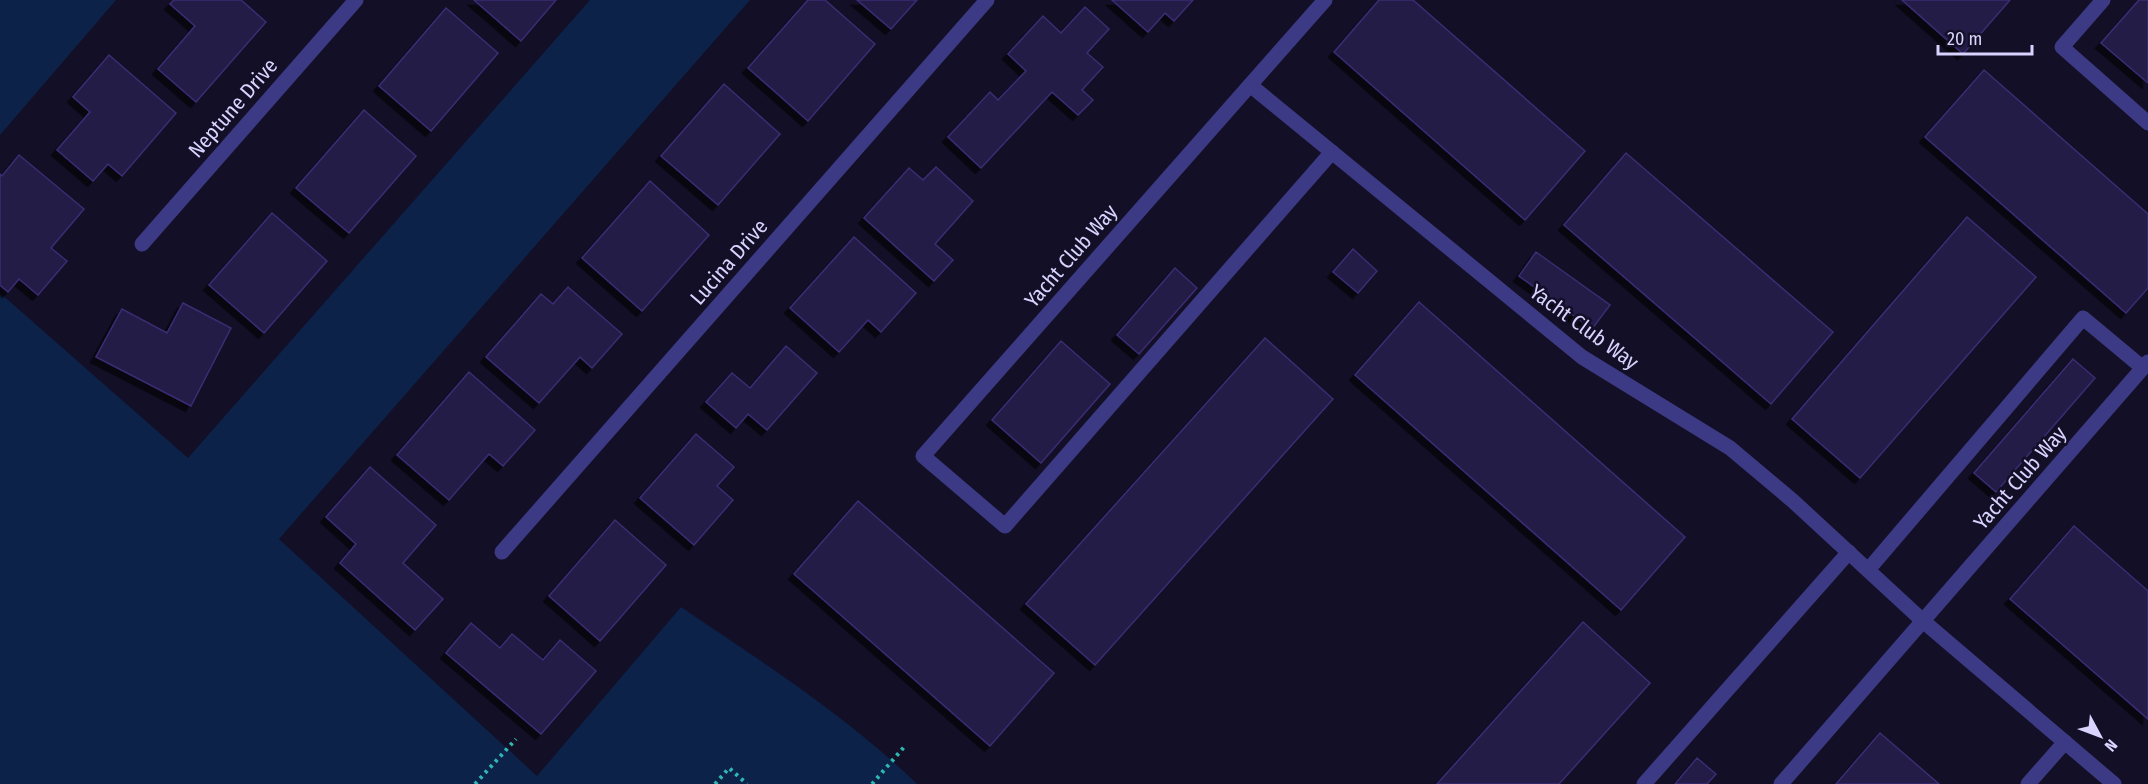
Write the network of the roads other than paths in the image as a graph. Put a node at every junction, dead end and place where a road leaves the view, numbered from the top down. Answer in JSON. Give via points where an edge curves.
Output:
{"nodes":[{"id":1,"x":356,"y":0,"type":"edge"},
{"id":2,"x":987,"y":0,"type":"edge"},
{"id":3,"x":1325,"y":0,"type":"edge"},
{"id":4,"x":2103,"y":0,"type":"edge"},
{"id":5,"x":1250,"y":85,"type":"junction"},
{"id":6,"x":2148,"y":123,"type":"edge"},
{"id":7,"x":1332,"y":152,"type":"junction"},
{"id":8,"x":142,"y":244,"type":"dead end"},
{"id":9,"x":2145,"y":365,"type":"edge"},
{"id":10,"x":502,"y":552,"type":"dead end"},
{"id":11,"x":1849,"y":552,"type":"junction"},
{"id":12,"x":1868,"y":570,"type":"junction"},
{"id":13,"x":1923,"y":621,"type":"junction"},
{"id":14,"x":2065,"y":742,"type":"junction"},
{"id":15,"x":1644,"y":784,"type":"edge"},
{"id":16,"x":1781,"y":784,"type":"edge"},
{"id":17,"x":2028,"y":784,"type":"edge"},
{"id":18,"x":2114,"y":784,"type":"edge"}],
"edges":[{"from":1,"to":8,"type":"street","name":"Neptune Drive"},
{"from":2,"to":10,"type":"street","name":"Lucina Drive"},
{"from":3,"to":5,"type":"street","name":"Yacht Club Way"},
{"from":4,"to":6,"type":"street","via":[[2062,47]]},
{"from":5,"to":7,"type":"street","name":"Yacht Club Way"},
{"from":5,"to":7,"type":"street","name":"Yacht Club Way","via":[[923,456],[1005,526]]},
{"from":7,"to":11,"type":"street","name":"Yacht Club Way","via":[[1582,357],[1731,448]]},
{"from":9,"to":12,"type":"street","via":[[2083,318]]},
{"from":9,"to":13,"type":"street","name":"Yacht Club Way"},
{"from":11,"to":12,"type":"street","name":"Yacht Club Way"},
{"from":11,"to":15,"type":"street"},
{"from":12,"to":13,"type":"street","name":"Yacht Club Way"},
{"from":13,"to":14,"type":"street"},
{"from":13,"to":16,"type":"street","name":"Yacht Club Way"},
{"from":14,"to":17,"type":"street"},
{"from":14,"to":18,"type":"street"}]}
